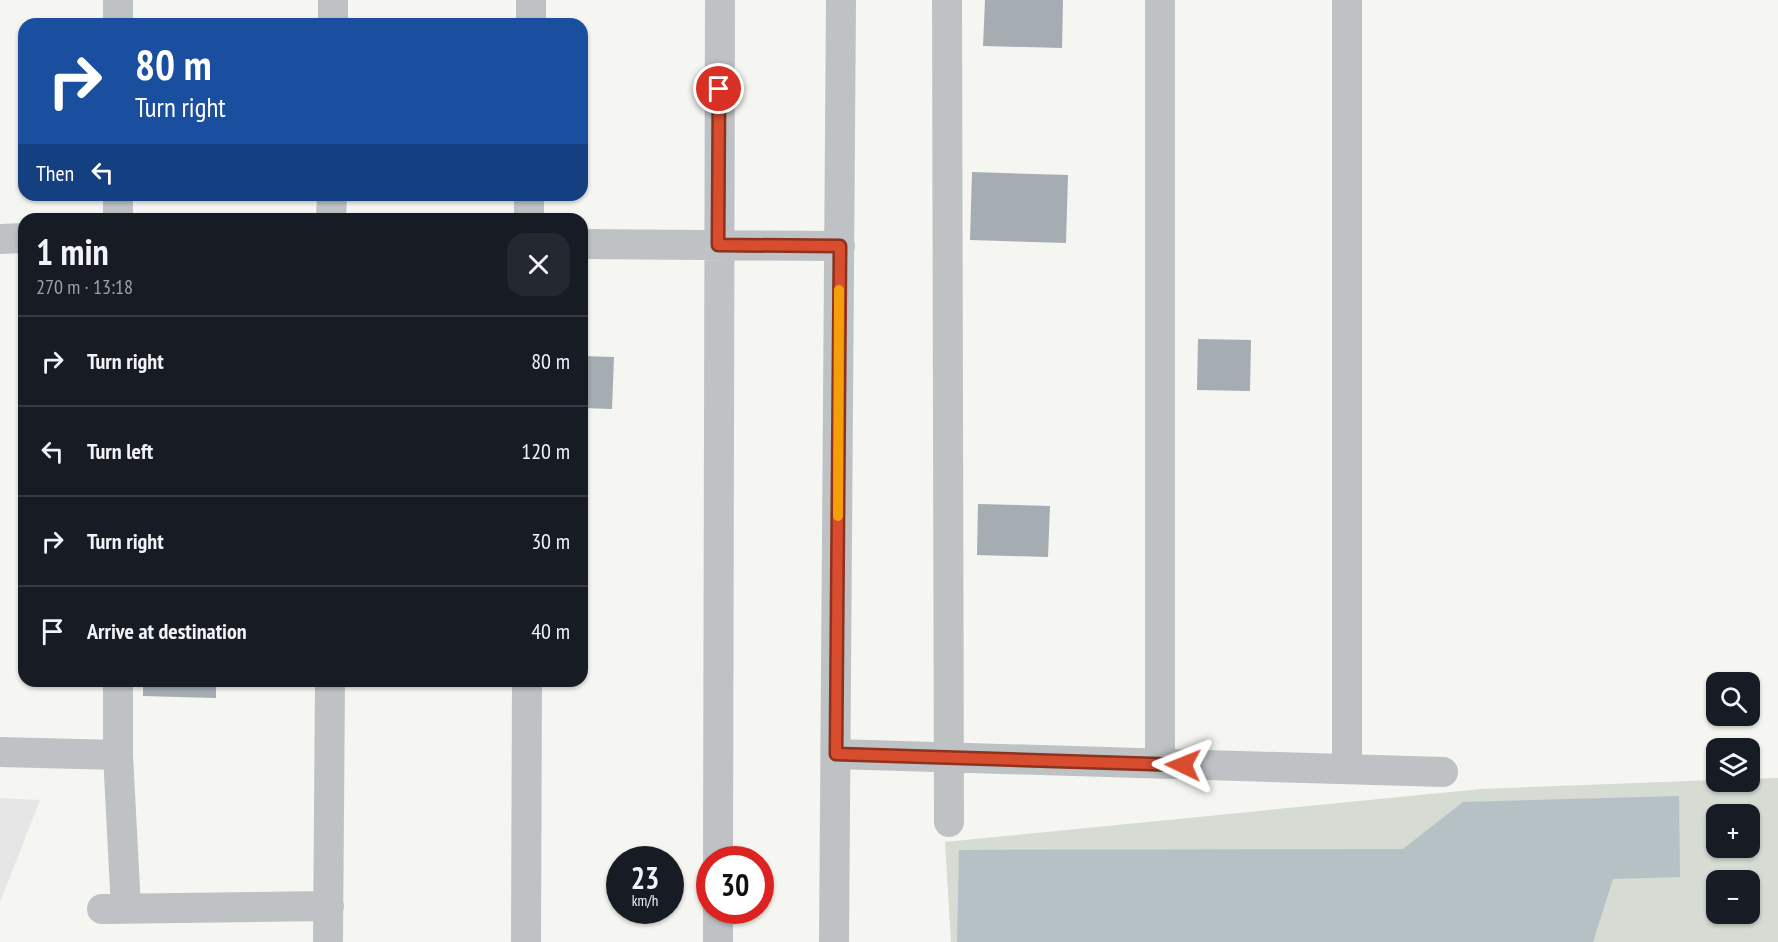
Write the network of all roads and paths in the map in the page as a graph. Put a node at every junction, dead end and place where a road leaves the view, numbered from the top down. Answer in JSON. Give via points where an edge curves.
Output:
{"nodes":[{"id":1,"x":118,"y":0,"type":"edge"},
{"id":2,"x":333,"y":0,"type":"edge"},
{"id":3,"x":531,"y":0,"type":"edge"},
{"id":4,"x":720,"y":0,"type":"edge"},
{"id":5,"x":842,"y":0,"type":"edge"},
{"id":6,"x":947,"y":0,"type":"edge"},
{"id":7,"x":1160,"y":0,"type":"edge"},
{"id":8,"x":1347,"y":0,"type":"edge"},
{"id":9,"x":118,"y":18,"type":"edge"},
{"id":10,"x":333,"y":18,"type":"edge"},
{"id":11,"x":531,"y":18,"type":"edge"},
{"id":12,"x":18,"y":238,"type":"edge"},
{"id":13,"x":0,"y":239,"type":"edge"},
{"id":14,"x":588,"y":244,"type":"edge"},
{"id":15,"x":718,"y":245,"type":"junction"},
{"id":16,"x":840,"y":246,"type":"junction"},
{"id":17,"x":118,"y":687,"type":"edge"},
{"id":18,"x":330,"y":687,"type":"edge"},
{"id":19,"x":527,"y":687,"type":"edge"},
{"id":20,"x":0,"y":752,"type":"edge"},
{"id":21,"x":836,"y":754,"type":"junction"},
{"id":22,"x":118,"y":755,"type":"junction"},
{"id":23,"x":949,"y":757,"type":"junction"},
{"id":24,"x":1160,"y":764,"type":"junction"},
{"id":25,"x":1347,"y":769,"type":"junction"},
{"id":26,"x":1443,"y":772,"type":"dead end"},
{"id":27,"x":949,"y":822,"type":"dead end"},
{"id":28,"x":718,"y":846,"type":"edge"},
{"id":29,"x":329,"y":906,"type":"junction"},
{"id":30,"x":718,"y":924,"type":"edge"},
{"id":31,"x":328,"y":942,"type":"edge"},
{"id":32,"x":526,"y":942,"type":"edge"},
{"id":33,"x":718,"y":942,"type":"edge"},
{"id":34,"x":834,"y":942,"type":"edge"}],
"edges":[{"from":1,"to":9,"type":"street"},
{"from":2,"to":10,"type":"street"},
{"from":3,"to":11,"type":"street"},
{"from":4,"to":15,"type":"street"},
{"from":5,"to":16,"type":"street"},
{"from":6,"to":23,"type":"street"},
{"from":7,"to":24,"type":"street"},
{"from":8,"to":25,"type":"street"},
{"from":12,"to":13,"type":"street"},
{"from":14,"to":15,"type":"street"},
{"from":15,"to":16,"type":"street"},
{"from":15,"to":28,"type":"street"},
{"from":16,"to":21,"type":"street"},
{"from":17,"to":22,"type":"street"},
{"from":18,"to":29,"type":"street"},
{"from":19,"to":32,"type":"street"},
{"from":20,"to":22,"type":"street"},
{"from":21,"to":23,"type":"street"},
{"from":21,"to":34,"type":"street"},
{"from":22,"to":29,"type":"street","via":[[114,908]]},
{"from":23,"to":24,"type":"street"},
{"from":23,"to":27,"type":"street"},
{"from":24,"to":25,"type":"street"},
{"from":25,"to":26,"type":"street"},
{"from":29,"to":31,"type":"street"},
{"from":30,"to":33,"type":"street"}]}
